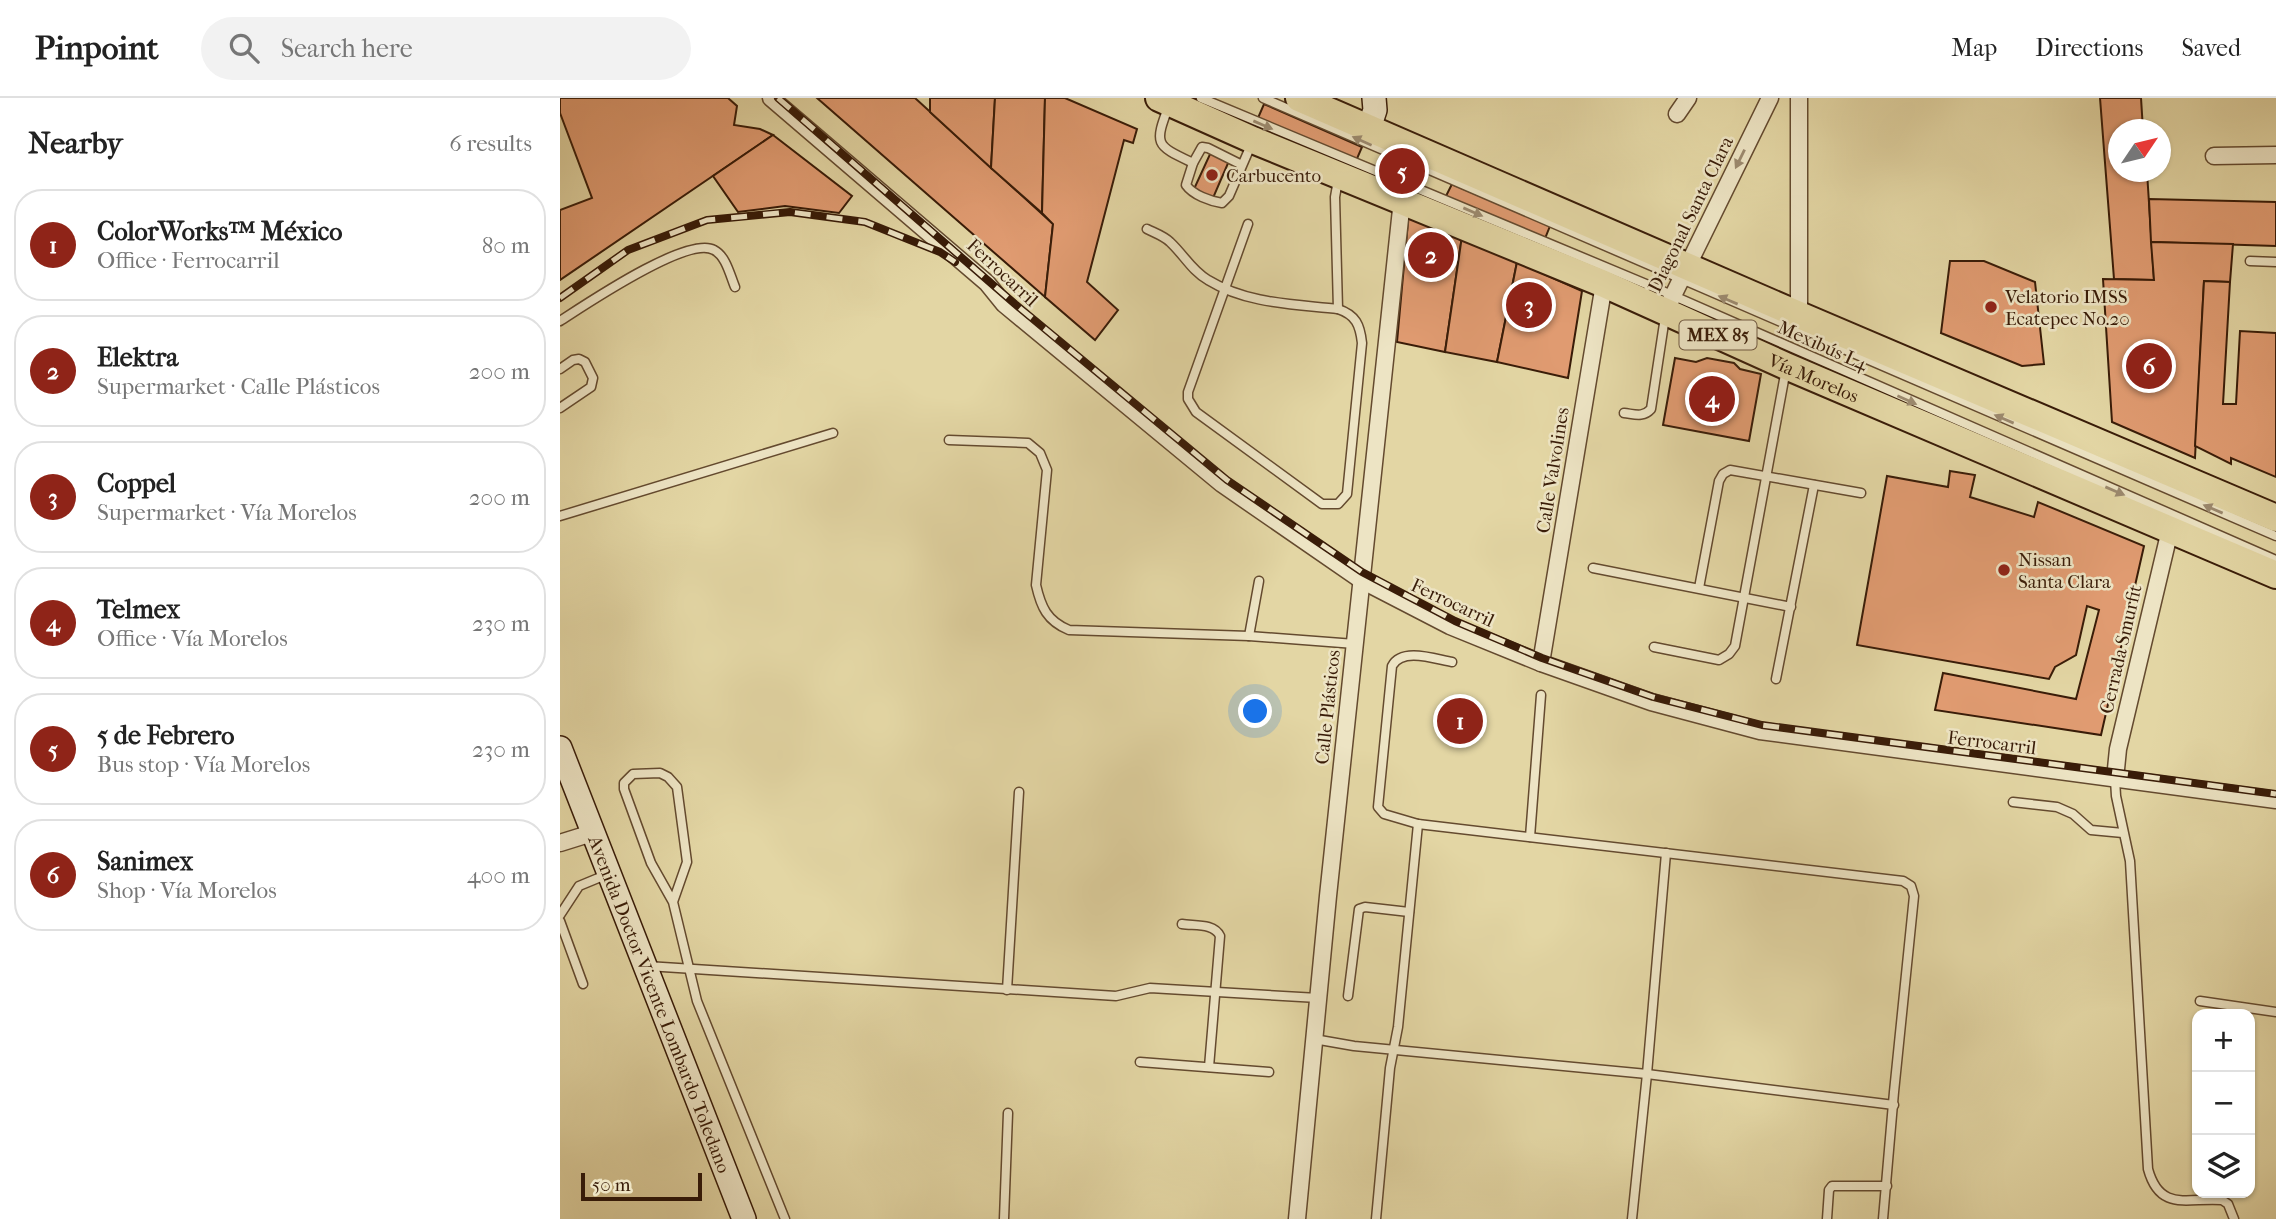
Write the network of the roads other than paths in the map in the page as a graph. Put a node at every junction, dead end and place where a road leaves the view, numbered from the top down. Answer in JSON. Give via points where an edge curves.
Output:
{"nodes":[{"id":1,"x":771,"y":98,"type":"edge"},
{"id":2,"x":1201,"y":98,"type":"edge"},
{"id":3,"x":1263,"y":98,"type":"edge"},
{"id":4,"x":1299,"y":98,"type":"edge"},
{"id":5,"x":1374,"y":98,"type":"edge"},
{"id":6,"x":1688,"y":98,"type":"edge"},
{"id":7,"x":1770,"y":98,"type":"edge"},
{"id":8,"x":1799,"y":98,"type":"edge"},
{"id":9,"x":1164,"y":100,"type":"edge"},
{"id":10,"x":1677,"y":114,"type":"dead end"},
{"id":11,"x":1368,"y":128,"type":"junction"},
{"id":12,"x":1253,"y":139,"type":"junction"},
{"id":13,"x":2276,"y":155,"type":"edge"},
{"id":14,"x":2214,"y":156,"type":"dead end"},
{"id":15,"x":1193,"y":163,"type":"junction"},
{"id":16,"x":1242,"y":165,"type":"junction"},
{"id":17,"x":1339,"y":175,"type":"junction"},
{"id":18,"x":1402,"y":200,"type":"junction"},
{"id":19,"x":1248,"y":223,"type":"dead end"},
{"id":20,"x":1147,"y":229,"type":"dead end"},
{"id":21,"x":2250,"y":261,"type":"dead end"},
{"id":22,"x":2276,"y":261,"type":"edge"},
{"id":23,"x":1684,"y":273,"type":"junction"},
{"id":24,"x":1604,"y":284,"type":"junction"},
{"id":25,"x":735,"y":287,"type":"dead end"},
{"id":26,"x":1224,"y":288,"type":"junction"},
{"id":27,"x":1669,"y":304,"type":"junction"},
{"id":28,"x":1338,"y":309,"type":"junction"},
{"id":29,"x":1799,"y":314,"type":"junction"},
{"id":30,"x":560,"y":321,"type":"edge"},
{"id":31,"x":1786,"y":366,"type":"junction"},
{"id":32,"x":560,"y":369,"type":"edge"},
{"id":33,"x":560,"y":408,"type":"edge"},
{"id":34,"x":1624,"y":412,"type":"dead end"},
{"id":35,"x":833,"y":433,"type":"dead end"},
{"id":36,"x":949,"y":440,"type":"dead end"},
{"id":37,"x":1768,"y":475,"type":"junction"},
{"id":38,"x":1814,"y":485,"type":"junction"},
{"id":39,"x":1861,"y":493,"type":"dead end"},
{"id":40,"x":560,"y":516,"type":"edge"},
{"id":41,"x":2276,"y":518,"type":"edge"},
{"id":42,"x":2170,"y":530,"type":"junction"},
{"id":43,"x":2276,"y":536,"type":"edge"},
{"id":44,"x":2276,"y":560,"type":"edge"},
{"id":45,"x":1593,"y":568,"type":"dead end"},
{"id":46,"x":2276,"y":575,"type":"edge"},
{"id":47,"x":1361,"y":580,"type":"junction"},
{"id":48,"x":1259,"y":581,"type":"dead end"},
{"id":49,"x":1699,"y":588,"type":"junction"},
{"id":50,"x":1745,"y":597,"type":"junction"},
{"id":51,"x":1791,"y":607,"type":"junction"},
{"id":52,"x":1249,"y":636,"type":"junction"},
{"id":53,"x":1355,"y":644,"type":"junction"},
{"id":54,"x":1654,"y":647,"type":"dead end"},
{"id":55,"x":1452,"y":662,"type":"dead end"},
{"id":56,"x":1541,"y":663,"type":"junction"},
{"id":57,"x":1776,"y":680,"type":"dead end"},
{"id":58,"x":1541,"y":695,"type":"dead end"},
{"id":59,"x":560,"y":748,"type":"edge"},
{"id":60,"x":2115,"y":779,"type":"junction"},
{"id":61,"x":1019,"y":792,"type":"dead end"},
{"id":62,"x":2276,"y":800,"type":"edge"},
{"id":63,"x":2013,"y":803,"type":"dead end"},
{"id":64,"x":1418,"y":824,"type":"junction"},
{"id":65,"x":592,"y":833,"type":"junction"},
{"id":66,"x":2123,"y":833,"type":"junction"},
{"id":67,"x":1530,"y":837,"type":"junction"},
{"id":68,"x":560,"y":843,"type":"edge"},
{"id":69,"x":1666,"y":853,"type":"junction"},
{"id":70,"x":608,"y":874,"type":"junction"},
{"id":71,"x":673,"y":902,"type":"junction"},
{"id":72,"x":1409,"y":912,"type":"junction"},
{"id":73,"x":560,"y":915,"type":"edge"},
{"id":74,"x":560,"y":921,"type":"edge"},
{"id":75,"x":1182,"y":924,"type":"dead end"},
{"id":76,"x":644,"y":966,"type":"junction"},
{"id":77,"x":689,"y":970,"type":"junction"},
{"id":78,"x":583,"y":984,"type":"dead end"},
{"id":79,"x":1007,"y":990,"type":"junction"},
{"id":80,"x":1215,"y":991,"type":"junction"},
{"id":81,"x":1348,"y":996,"type":"dead end"},
{"id":82,"x":1319,"y":998,"type":"junction"},
{"id":83,"x":2200,"y":1001,"type":"dead end"},
{"id":84,"x":2276,"y":1012,"type":"edge"},
{"id":85,"x":1314,"y":1039,"type":"junction"},
{"id":86,"x":1393,"y":1050,"type":"junction"},
{"id":87,"x":1140,"y":1062,"type":"dead end"},
{"id":88,"x":1209,"y":1067,"type":"junction"},
{"id":89,"x":1269,"y":1072,"type":"dead end"},
{"id":90,"x":1647,"y":1074,"type":"junction"},
{"id":91,"x":1894,"y":1105,"type":"junction"},
{"id":92,"x":1008,"y":1113,"type":"dead end"},
{"id":93,"x":1887,"y":1186,"type":"junction"},
{"id":94,"x":744,"y":1219,"type":"edge"},
{"id":95,"x":785,"y":1219,"type":"edge"},
{"id":96,"x":1004,"y":1219,"type":"edge"},
{"id":97,"x":1297,"y":1219,"type":"edge"},
{"id":98,"x":1376,"y":1219,"type":"edge"},
{"id":99,"x":1632,"y":1219,"type":"edge"},
{"id":100,"x":1827,"y":1219,"type":"edge"},
{"id":101,"x":1883,"y":1219,"type":"edge"},
{"id":102,"x":2234,"y":1219,"type":"edge"}],
"edges":[{"from":1,"to":47,"type":"street","name":"Ferrocarril","via":[[986,283],[1004,304],[1222,484]]},
{"from":2,"to":27,"type":"lane","name":"Mexibús L4","one_way":true},
{"from":23,"to":3,"type":"lane","name":"Mexibús L4","one_way":true},
{"from":4,"to":11,"type":"main road","number":"MEX 85"},
{"from":5,"to":11,"type":"street"},
{"from":6,"to":10,"type":"street"},
{"from":7,"to":23,"type":"street","name":"Diagonal Santa Clara","one_way":true},
{"from":8,"to":29,"type":"street"},
{"from":9,"to":12,"type":"main road","name":"Vía Morelos","number":"MEX 85"},
{"from":9,"to":15,"type":"lane","via":[[1160,142]]},
{"from":11,"to":23,"type":"main road","number":"MEX 85"},
{"from":12,"to":16,"type":"lane"},
{"from":12,"to":17,"type":"main road","name":"Vía Morelos","number":"MEX 85"},
{"from":13,"to":14,"type":"street"},
{"from":15,"to":16,"type":"lane","via":[[1205,147]]},
{"from":15,"to":16,"type":"lane","via":[[1185,185],[1219,203],[1229,196]]},
{"from":17,"to":18,"type":"main road","name":"Vía Morelos","number":"MEX 85"},
{"from":17,"to":28,"type":"lane","via":[[1335,197]]},
{"from":18,"to":24,"type":"main road","name":"Vía Morelos","number":"MEX 85"},
{"from":18,"to":47,"type":"street","name":"Calle Plásticos"},
{"from":19,"to":26,"type":"lane"},
{"from":20,"to":26,"type":"lane","via":[[1169,240],[1191,267]]},
{"from":21,"to":22,"type":"lane"},
{"from":23,"to":27,"type":"street","name":"Diagonal Santa Clara"},
{"from":23,"to":29,"type":"main road","number":"MEX 85"},
{"from":43,"to":23,"type":"lane","name":"Mexibús L4","one_way":true},
{"from":24,"to":27,"type":"main road","name":"Vía Morelos","number":"MEX 85"},
{"from":24,"to":56,"type":"street","name":"Calle Valvolines"},
{"from":25,"to":30,"type":"lane","via":[[718,252],[695,248],[642,271]]},
{"from":26,"to":28,"type":"lane","via":[[1253,299]]},
{"from":26,"to":28,"type":"lane","via":[[1188,392],[1191,405],[1330,506],[1347,494],[1362,343],[1354,317]]},
{"from":27,"to":31,"type":"main road","name":"Vía Morelos","number":"MEX 85"},
{"from":27,"to":34,"type":"lane","via":[[1651,409],[1640,415]]},
{"from":27,"to":44,"type":"lane","name":"Mexibús L4","one_way":true},
{"from":29,"to":41,"type":"main road","number":"MEX 85"},
{"from":31,"to":37,"type":"lane"},
{"from":31,"to":42,"type":"main road","name":"Vía Morelos","number":"MEX 85"},
{"from":32,"to":33,"type":"lane","via":[[579,359],[593,378],[591,387]]},
{"from":35,"to":40,"type":"lane"},
{"from":36,"to":52,"type":"lane","via":[[1028,443],[1040,453],[1047,470],[1036,585],[1055,624],[1069,630]]},
{"from":37,"to":38,"type":"lane"},
{"from":37,"to":49,"type":"lane","via":[[1730,470],[1721,477]]},
{"from":37,"to":50,"type":"lane"},
{"from":38,"to":39,"type":"lane"},
{"from":38,"to":51,"type":"lane"},
{"from":42,"to":46,"type":"main road","name":"Vía Morelos","number":"MEX 85"},
{"from":42,"to":60,"type":"street","name":"Cerrada Smurfit","via":[[2118,749]]},
{"from":45,"to":49,"type":"lane"},
{"from":47,"to":53,"type":"street","name":"Calle Plásticos"},
{"from":47,"to":56,"type":"street","name":"Ferrocarril","via":[[1450,626]]},
{"from":48,"to":52,"type":"lane"},
{"from":49,"to":50,"type":"lane"},
{"from":50,"to":51,"type":"lane"},
{"from":50,"to":54,"type":"lane","via":[[1735,646],[1724,658]]},
{"from":51,"to":57,"type":"lane"},
{"from":52,"to":53,"type":"lane"},
{"from":53,"to":82,"type":"street","name":"Calle Plásticos"},
{"from":55,"to":64,"type":"lane","via":[[1406,655],[1392,666],[1378,807],[1384,814]]},
{"from":56,"to":60,"type":"street","name":"Ferrocarril","via":[[1651,702],[1760,731]]},
{"from":58,"to":67,"type":"lane"},
{"from":59,"to":65,"type":"street","name":"Avenida Doctor Vicente Lombardo Toledano"},
{"from":60,"to":62,"type":"street","name":"Ferrocarril"},
{"from":60,"to":66,"type":"lane"},
{"from":61,"to":79,"type":"lane"},
{"from":63,"to":66,"type":"lane","via":[[2057,807],[2091,830]]},
{"from":64,"to":67,"type":"lane"},
{"from":64,"to":72,"type":"lane"},
{"from":65,"to":68,"type":"street"},
{"from":65,"to":70,"type":"street","name":"Avenida Doctor Vicente Lombardo Toledano"},
{"from":66,"to":102,"type":"lane","via":[[2130,861],[2151,1180],[2179,1202],[2222,1200]]},
{"from":67,"to":69,"type":"lane"},
{"from":69,"to":90,"type":"lane"},
{"from":69,"to":91,"type":"lane","via":[[1903,881],[1911,886],[1914,896]]},
{"from":70,"to":73,"type":"lane","via":[[579,887]]},
{"from":70,"to":76,"type":"street","name":"Avenida Doctor Vicente Lombardo Toledano"},
{"from":71,"to":71,"type":"lane","via":[[651,863],[624,789],[633,774],[660,774],[677,788],[687,862]]},
{"from":71,"to":77,"type":"lane"},
{"from":72,"to":81,"type":"lane","via":[[1359,909]]},
{"from":72,"to":86,"type":"lane"},
{"from":74,"to":78,"type":"lane"},
{"from":75,"to":80,"type":"lane","via":[[1212,927],[1219,933]]},
{"from":76,"to":77,"type":"lane"},
{"from":76,"to":94,"type":"street","name":"Avenida Doctor Vicente Lombardo Toledano"},
{"from":77,"to":79,"type":"lane"},
{"from":77,"to":95,"type":"lane","via":[[697,1001]]},
{"from":79,"to":80,"type":"lane","via":[[1116,996],[1150,988]]},
{"from":80,"to":82,"type":"lane"},
{"from":80,"to":88,"type":"lane"},
{"from":82,"to":85,"type":"street","name":"Calle Plásticos"},
{"from":83,"to":84,"type":"lane"},
{"from":85,"to":86,"type":"lane"},
{"from":85,"to":97,"type":"street","name":"Calle Plásticos"},
{"from":86,"to":90,"type":"lane"},
{"from":86,"to":98,"type":"lane"},
{"from":87,"to":88,"type":"lane"},
{"from":88,"to":89,"type":"lane"},
{"from":90,"to":91,"type":"lane"},
{"from":90,"to":99,"type":"lane"},
{"from":91,"to":93,"type":"lane"},
{"from":92,"to":96,"type":"lane"},
{"from":93,"to":100,"type":"lane","via":[[1832,1186]]},
{"from":93,"to":101,"type":"lane"}]}
